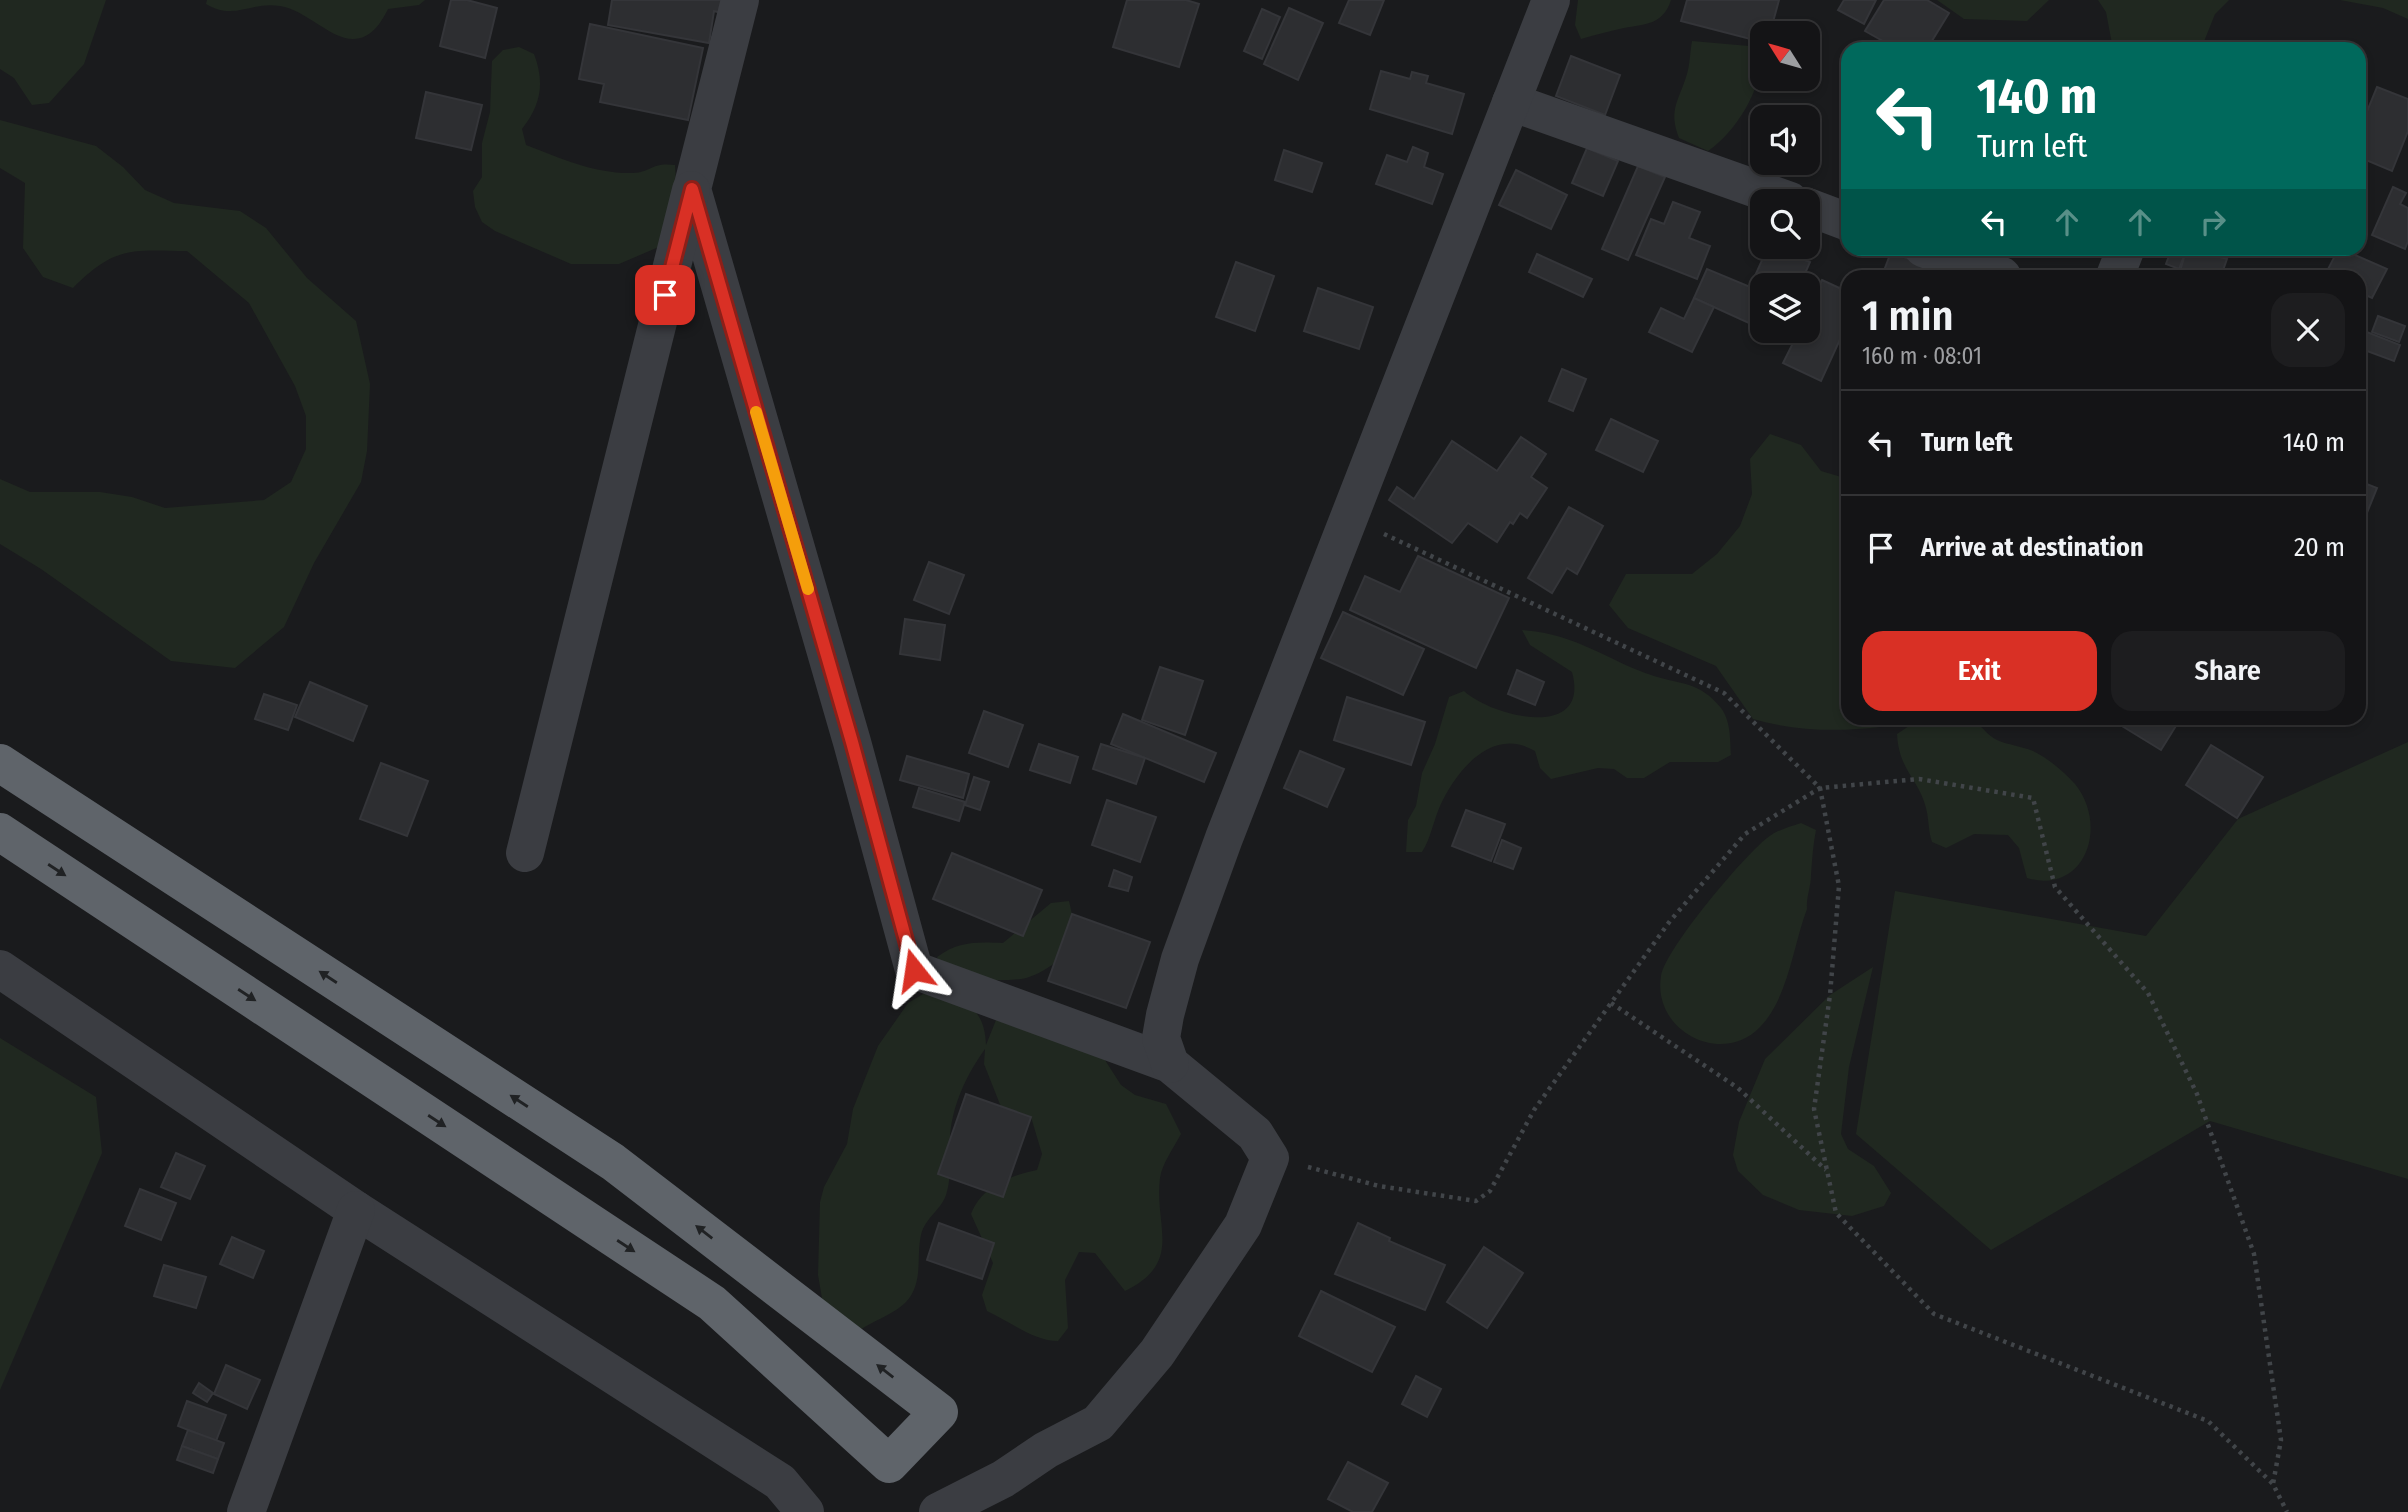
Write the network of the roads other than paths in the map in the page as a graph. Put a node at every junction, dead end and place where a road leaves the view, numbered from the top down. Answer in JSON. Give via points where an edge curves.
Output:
{"nodes":[{"id":1,"x":740,"y":0,"type":"edge"},
{"id":2,"x":1551,"y":0,"type":"edge"},
{"id":3,"x":1511,"y":102,"type":"junction"},
{"id":4,"x":692,"y":189,"type":"junction"},
{"id":5,"x":1756,"y":189,"type":"edge"},
{"id":6,"x":1820,"y":212,"type":"edge"},
{"id":7,"x":1841,"y":219,"type":"edge"},
{"id":8,"x":1946,"y":256,"type":"edge"},
{"id":9,"x":1985,"y":270,"type":"edge"},
{"id":10,"x":0,"y":763,"type":"edge"},
{"id":11,"x":0,"y":832,"type":"edge"},
{"id":12,"x":525,"y":853,"type":"dead end"},
{"id":13,"x":0,"y":969,"type":"edge"},
{"id":14,"x":1170,"y":1064,"type":"junction"},
{"id":15,"x":356,"y":1210,"type":"junction"},
{"id":16,"x":246,"y":1512,"type":"edge"},
{"id":17,"x":805,"y":1512,"type":"edge"},
{"id":18,"x":938,"y":1512,"type":"edge"}],
"edges":[{"from":1,"to":4,"type":"street"},
{"from":2,"to":3,"type":"street"},
{"from":3,"to":5,"type":"street"},
{"from":3,"to":14,"type":"street","via":[[1180,959],[1161,1038]]},
{"from":4,"to":12,"type":"street"},
{"from":4,"to":14,"type":"street","via":[[914,970]]},
{"from":6,"to":7,"type":"street"},
{"from":8,"to":9,"type":"street"},
{"from":11,"to":10,"type":"highway","one_way":true,"via":[[712,1303],[889,1464],[939,1412],[613,1162]]},
{"from":13,"to":15,"type":"street"},
{"from":14,"to":18,"type":"street","via":[[1255,1134],[1270,1158],[1243,1225],[1157,1353],[1098,1423]]},
{"from":15,"to":16,"type":"street"},
{"from":15,"to":17,"type":"street","via":[[780,1482]]}]}
